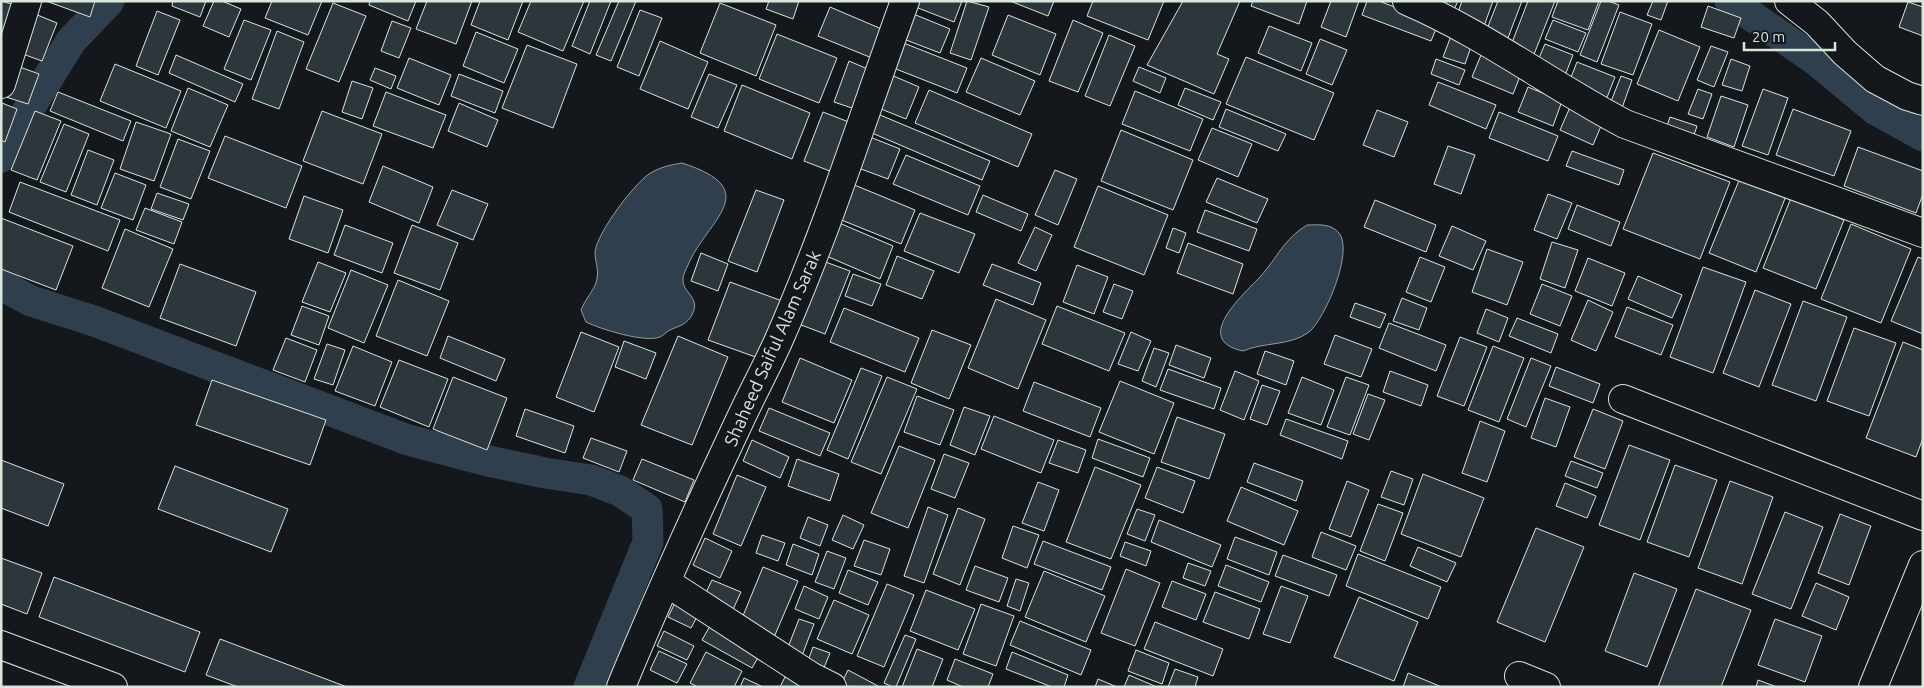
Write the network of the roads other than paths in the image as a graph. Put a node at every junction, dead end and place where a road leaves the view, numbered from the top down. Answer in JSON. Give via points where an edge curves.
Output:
{"nodes":[{"id":1,"x":27,"y":1,"type":"edge"},
{"id":2,"x":905,"y":1,"type":"edge"},
{"id":3,"x":1407,"y":1,"type":"edge"},
{"id":4,"x":1789,"y":1,"type":"edge"},
{"id":5,"x":1,"y":84,"type":"edge"},
{"id":6,"x":1923,"y":101,"type":"edge"},
{"id":7,"x":1923,"y":233,"type":"edge"},
{"id":8,"x":1623,"y":399,"type":"dead end"},
{"id":9,"x":1923,"y":516,"type":"edge"},
{"id":10,"x":1923,"y":565,"type":"edge"},
{"id":11,"x":666,"y":582,"type":"junction"},
{"id":12,"x":1,"y":645,"type":"edge"},
{"id":13,"x":1519,"y":676,"type":"dead end"},
{"id":14,"x":113,"y":687,"type":"edge"},
{"id":15,"x":621,"y":687,"type":"edge"},
{"id":16,"x":832,"y":687,"type":"edge"},
{"id":17,"x":1546,"y":687,"type":"edge"},
{"id":18,"x":1873,"y":687,"type":"edge"}],
"edges":[{"from":1,"to":5,"type":"street"},
{"from":2,"to":11,"type":"street","name":"Shaheed Saiful Alam Sarak","via":[[821,240],[777,344]]},
{"from":3,"to":7,"type":"street","via":[[1451,22],[1625,124]]},
{"from":4,"to":6,"type":"street","via":[[1818,23],[1875,79]]},
{"from":8,"to":9,"type":"street"},
{"from":10,"to":18,"type":"street"},
{"from":11,"to":15,"type":"street","name":"Shaheed Saiful Alam Sarak"},
{"from":11,"to":16,"type":"street","via":[[812,678]]},
{"from":12,"to":14,"type":"street"},
{"from":13,"to":17,"type":"street"}]}
